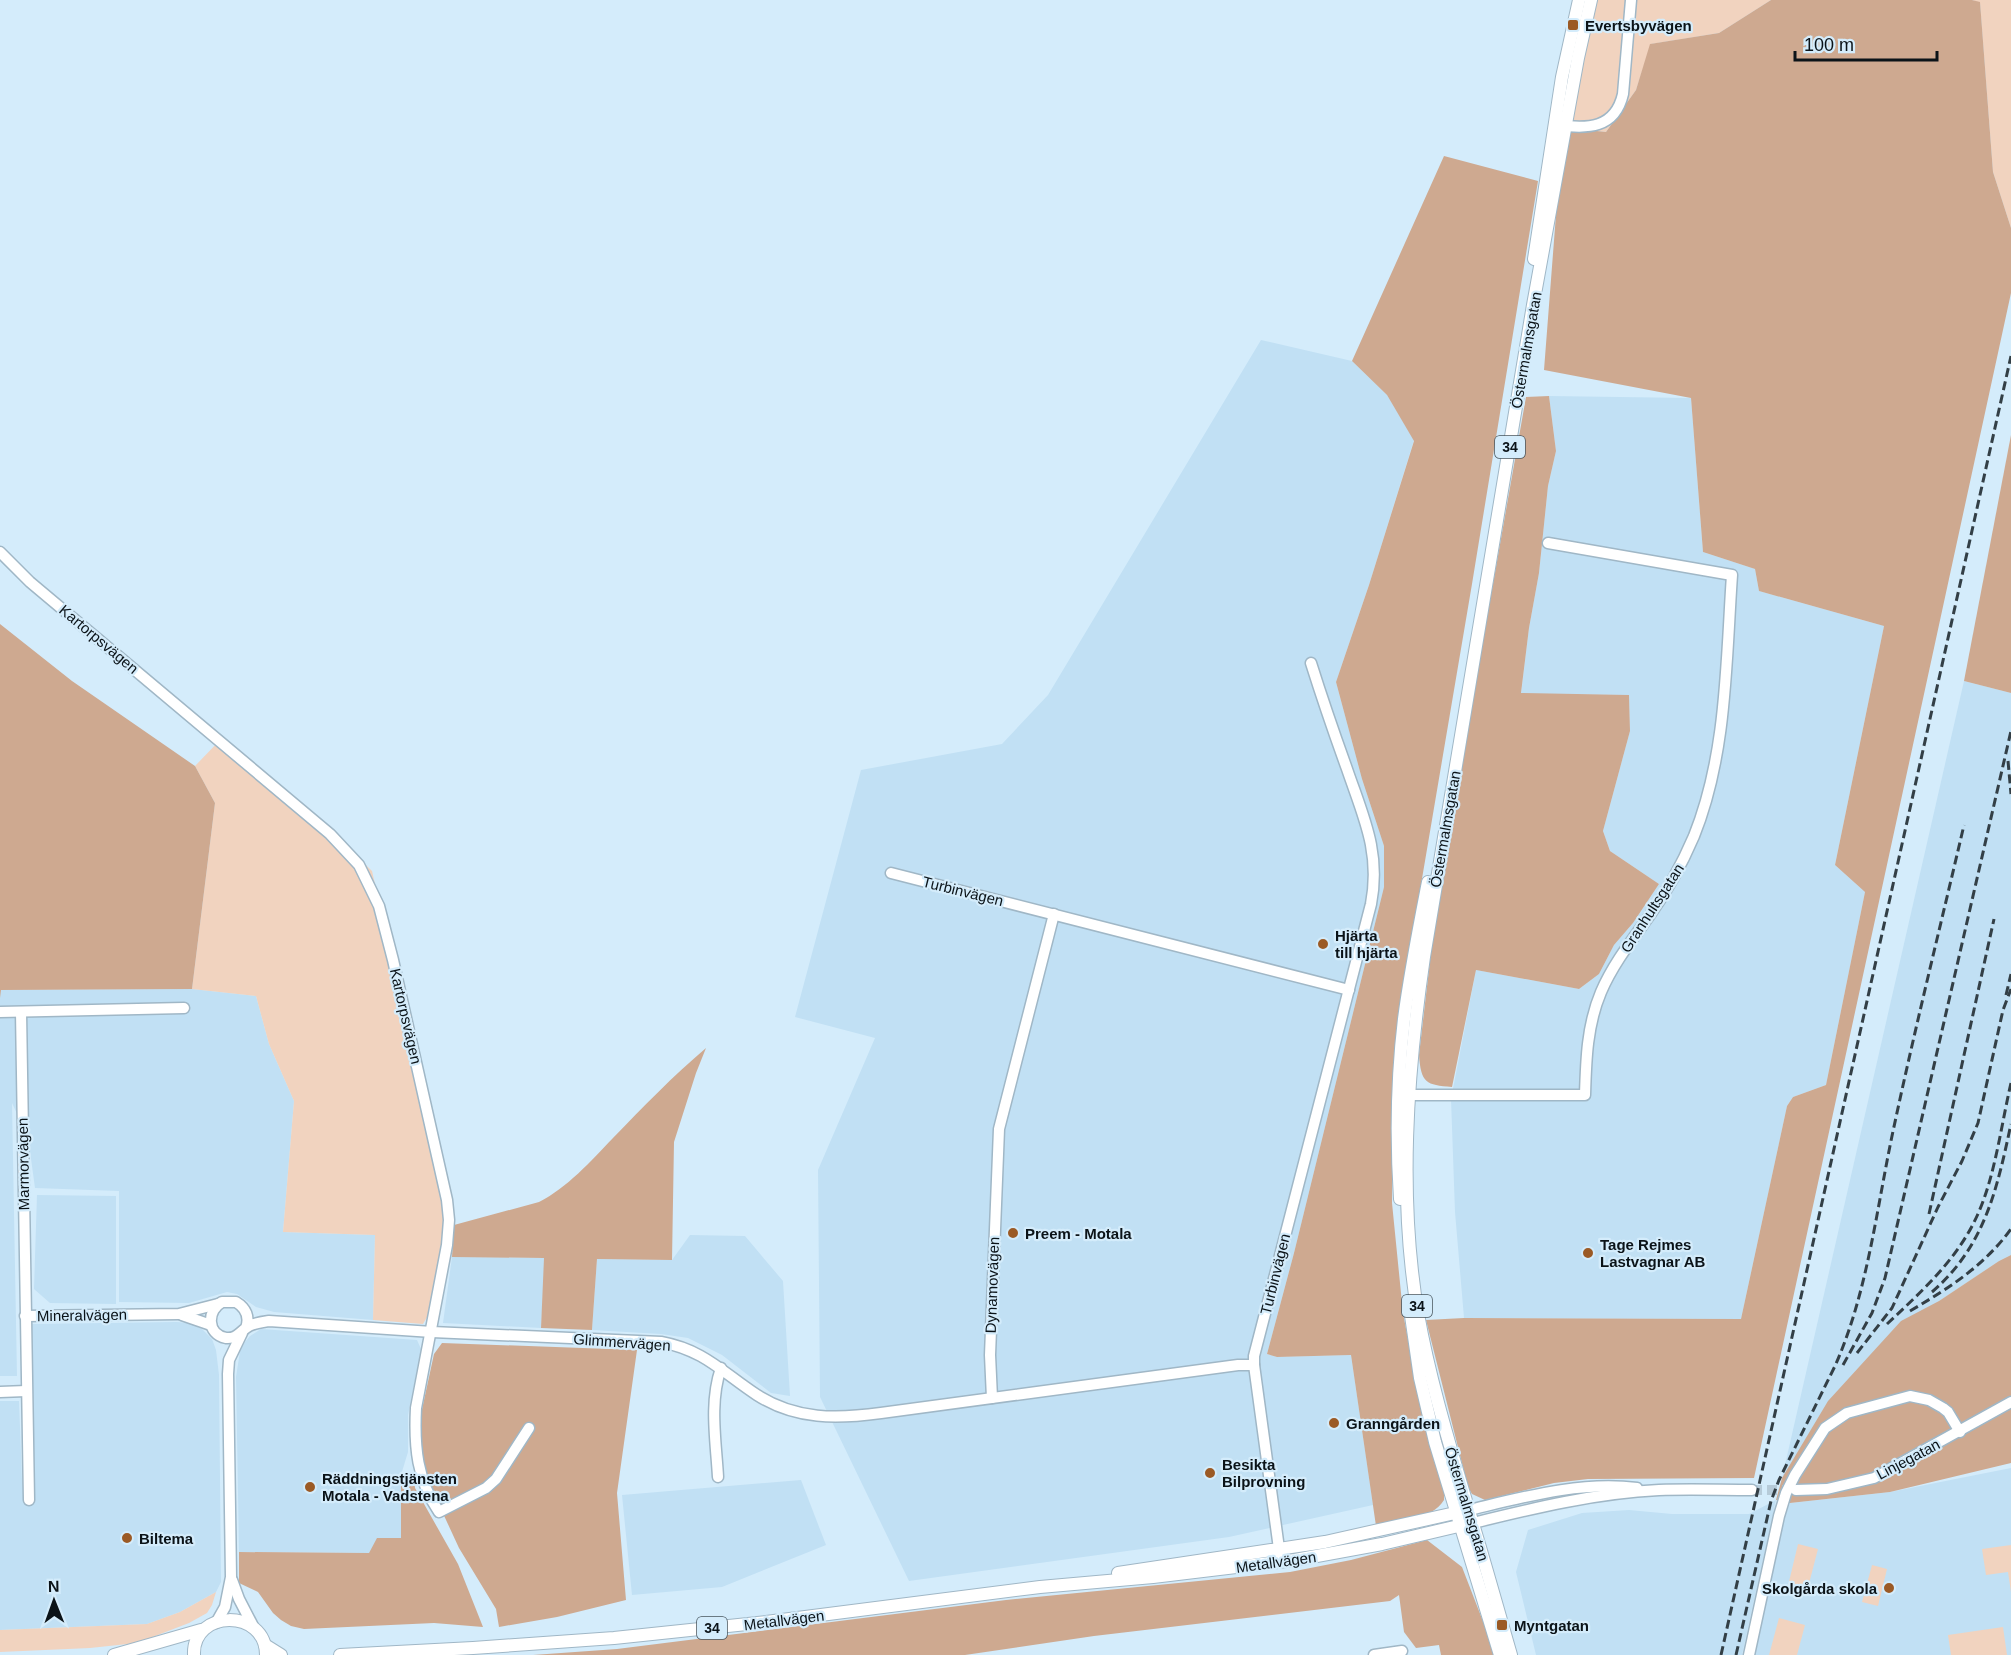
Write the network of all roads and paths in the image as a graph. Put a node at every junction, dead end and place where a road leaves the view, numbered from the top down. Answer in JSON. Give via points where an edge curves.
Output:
{"nodes":[{"id":1,"x":1579,"y":0,"type":"edge"},
{"id":2,"x":1591,"y":0,"type":"edge"},
{"id":3,"x":1631,"y":0,"type":"edge"},
{"id":4,"x":1560,"y":125,"type":"junction"},
{"id":5,"x":1548,"y":543,"type":"dead end"},
{"id":6,"x":0,"y":552,"type":"edge"},
{"id":7,"x":1311,"y":663,"type":"dead end"},
{"id":8,"x":891,"y":873,"type":"dead end"},
{"id":9,"x":1054,"y":914,"type":"junction"},
{"id":10,"x":1348,"y":990,"type":"junction"},
{"id":11,"x":184,"y":1008,"type":"dead end"},
{"id":12,"x":0,"y":1012,"type":"edge"},
{"id":13,"x":21,"y":1012,"type":"junction"},
{"id":14,"x":1404,"y":1095,"type":"junction"},
{"id":15,"x":218,"y":1304,"type":"junction"},
{"id":16,"x":246,"y":1312,"type":"junction"},
{"id":17,"x":179,"y":1314,"type":"junction"},
{"id":18,"x":25,"y":1316,"type":"junction"},
{"id":19,"x":269,"y":1321,"type":"junction"},
{"id":20,"x":211,"y":1325,"type":"junction"},
{"id":21,"x":244,"y":1330,"type":"junction"},
{"id":22,"x":432,"y":1332,"type":"junction"},
{"id":23,"x":220,"y":1336,"type":"junction"},
{"id":24,"x":229,"y":1360,"type":"junction"},
{"id":25,"x":1254,"y":1365,"type":"junction"},
{"id":26,"x":721,"y":1368,"type":"junction"},
{"id":27,"x":26,"y":1391,"type":"junction"},
{"id":28,"x":0,"y":1392,"type":"edge"},
{"id":29,"x":992,"y":1398,"type":"junction"},
{"id":30,"x":2011,"y":1402,"type":"edge"},
{"id":31,"x":529,"y":1428,"type":"dead end"},
{"id":32,"x":1960,"y":1432,"type":"junction"},
{"id":33,"x":718,"y":1477,"type":"dead end"},
{"id":34,"x":1659,"y":1490,"type":"junction"},
{"id":35,"x":1752,"y":1490,"type":"tunnel mouth"},
{"id":36,"x":1796,"y":1490,"type":"tunnel mouth"},
{"id":37,"x":29,"y":1500,"type":"dead end"},
{"id":38,"x":1469,"y":1510,"type":"junction"},
{"id":39,"x":1456,"y":1513,"type":"junction"},
{"id":40,"x":1467,"y":1524,"type":"junction"},
{"id":41,"x":1280,"y":1556,"type":"junction"},
{"id":42,"x":231,"y":1577,"type":"junction"},
{"id":43,"x":216,"y":1623,"type":"junction"},
{"id":44,"x":253,"y":1626,"type":"junction"},
{"id":45,"x":201,"y":1630,"type":"junction"},
{"id":46,"x":266,"y":1650,"type":"edge"},
{"id":47,"x":1402,"y":1651,"type":"dead end"},
{"id":48,"x":380,"y":1654,"type":"edge"},
{"id":49,"x":114,"y":1655,"type":"edge"},
{"id":50,"x":194,"y":1655,"type":"edge"},
{"id":51,"x":281,"y":1655,"type":"edge"},
{"id":52,"x":340,"y":1655,"type":"edge"},
{"id":53,"x":1374,"y":1655,"type":"edge"},
{"id":54,"x":1500,"y":1655,"type":"edge"},
{"id":55,"x":1511,"y":1655,"type":"edge"},
{"id":56,"x":1749,"y":1655,"type":"edge"}],
"edges":[{"from":1,"to":4,"type":"main road","name":"Östermalmsgatan","number":"34"},
{"from":2,"to":4,"type":"main road","name":"Östermalmsgatan","number":"34"},
{"from":3,"to":4,"type":"street","via":[[1619,107],[1602,123],[1583,127]]},
{"from":4,"to":14,"type":"main road","name":"Östermalmsgatan","number":"34"},
{"from":5,"to":14,"type":"street","name":"Granhultsgatan","via":[[1732,574],[1723,698],[1707,796],[1676,874],[1601,992],[1589,1036],[1585,1095]]},
{"from":6,"to":22,"type":"street","name":"Kartorpsvägen","via":[[30,582],[330,834],[367,877],[393,960],[447,1200],[447,1245]]},
{"from":7,"to":10,"type":"street","name":"Turbinvägen","via":[[1368,827],[1374,859],[1371,904]]},
{"from":8,"to":9,"type":"street","name":"Turbinvägen"},
{"from":9,"to":10,"type":"street","name":"Turbinvägen"},
{"from":9,"to":29,"type":"street","name":"Dynamovägen","via":[[999,1129],[990,1355]]},
{"from":10,"to":25,"type":"street","name":"Turbinvägen"},
{"from":11,"to":13,"type":"street"},
{"from":12,"to":13,"type":"street"},
{"from":13,"to":18,"type":"street","name":"Marmorvägen"},
{"from":14,"to":38,"type":"main road","name":"Östermalmsgatan","number":"34","via":[[1408,1218],[1418,1311],[1437,1402]]},
{"from":14,"to":39,"type":"main road","name":"Östermalmsgatan","number":"34","via":[[1399,1180],[1414,1342],[1426,1406]]},
{"from":15,"to":16,"type":"street","name":"Glimmervägen","via":[[236,1302]]},
{"from":15,"to":17,"type":"street","name":"Mineralvägen"},
{"from":15,"to":20,"type":"street","via":[[212,1311]]},
{"from":16,"to":19,"type":"street","name":"Glimmervägen"},
{"from":16,"to":21,"type":"street"},
{"from":17,"to":18,"type":"street","name":"Mineralvägen"},
{"from":17,"to":20,"type":"street","name":"Mineralvägen"},
{"from":18,"to":27,"type":"street","name":"Mineralvägen"},
{"from":19,"to":21,"type":"street","name":"Glimmervägen"},
{"from":19,"to":22,"type":"street","name":"Glimmervägen"},
{"from":20,"to":23,"type":"street"},
{"from":21,"to":23,"type":"street","name":"Glimmervägen","via":[[229,1338]]},
{"from":21,"to":24,"type":"street"},
{"from":22,"to":26,"type":"street","name":"Glimmervägen","via":[[661,1342],[694,1352]]},
{"from":22,"to":31,"type":"street","name":"Kartorpsvägen","via":[[416,1408],[415,1439],[423,1484],[439,1512],[496,1479]]},
{"from":23,"to":24,"type":"street"},
{"from":24,"to":42,"type":"street"},
{"from":25,"to":29,"type":"street"},
{"from":25,"to":41,"type":"street","name":"Turbinvägen"},
{"from":26,"to":29,"type":"street","name":"Glimmervägen","via":[[771,1403],[818,1417],[849,1417]]},
{"from":26,"to":33,"type":"street","via":[[714,1406]]},
{"from":27,"to":28,"type":"street"},
{"from":27,"to":37,"type":"street","name":"Mineralvägen"},
{"from":30,"to":32,"type":"street","name":"Linjegatan"},
{"from":32,"to":36,"type":"street","name":"Linjegatan","via":[[1874,1478],[1827,1489]]},
{"from":32,"to":56,"type":"street","via":[[1943,1408],[1910,1396],[1847,1413],[1825,1428],[1791,1482],[1781,1509]]},
{"from":34,"to":35,"type":"street"},
{"from":34,"to":38,"type":"street","via":[[1590,1486]]},
{"from":34,"to":40,"type":"street","via":[[1569,1501]]},
{"from":38,"to":39,"type":"main road","name":"Metallvägen","number":"34"},
{"from":38,"to":40,"type":"main road","name":"Östermalmsgatan","number":"34"},
{"from":39,"to":40,"type":"main road","name":"Östermalmsgatan","number":"34"},
{"from":39,"to":41,"type":"main road","name":"Metallvägen","number":"34"},
{"from":40,"to":41,"type":"main road","name":"Metallvägen","number":"34","via":[[1356,1549]]},
{"from":40,"to":54,"type":"main road","name":"Östermalmsgatan"},
{"from":40,"to":55,"type":"main road","name":"Östermalmsgatan"},
{"from":41,"to":48,"type":"main road","name":"Metallvägen","number":"34","via":[[1153,1576],[699,1630]]},
{"from":42,"to":43,"type":"street","via":[[225,1607]]},
{"from":42,"to":44,"type":"street"},
{"from":43,"to":44,"type":"main road","via":[[239,1621]]},
{"from":43,"to":45,"type":"main road"},
{"from":44,"to":46,"type":"main road"},
{"from":45,"to":49,"type":"main road"},
{"from":45,"to":50,"type":"main road"},
{"from":46,"to":51,"type":"main road"},
{"from":47,"to":53,"type":"street"},
{"from":48,"to":52,"type":"main road","name":"Metallvägen","number":"34"}]}
